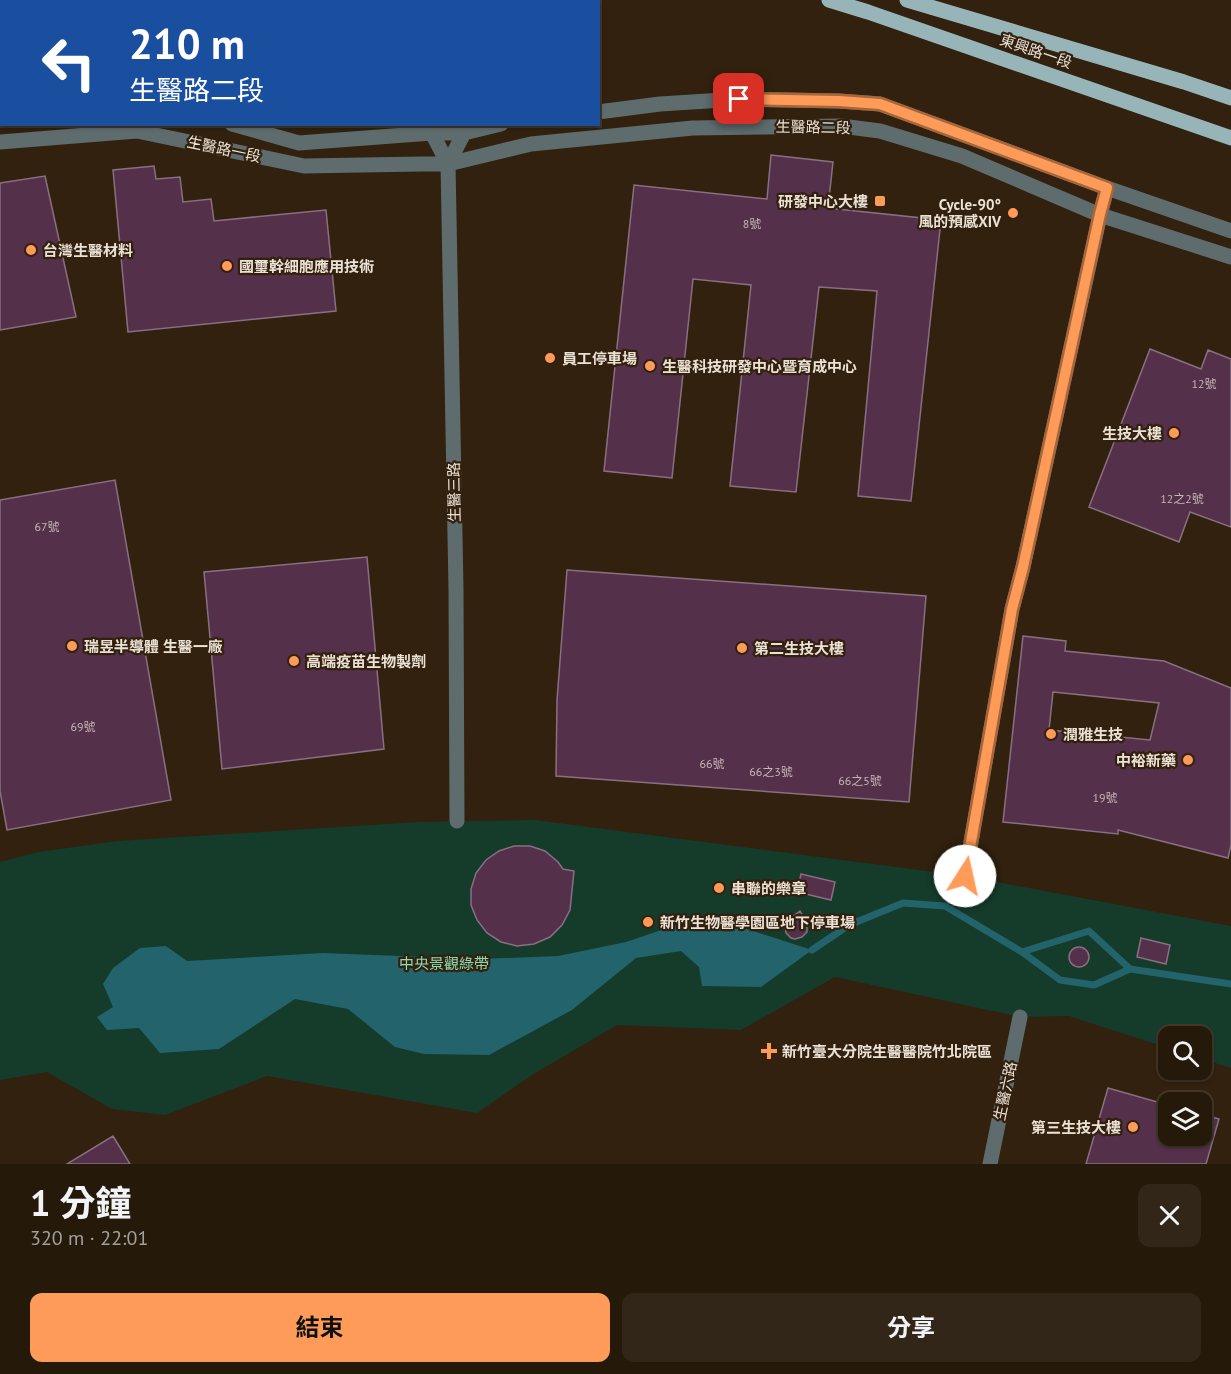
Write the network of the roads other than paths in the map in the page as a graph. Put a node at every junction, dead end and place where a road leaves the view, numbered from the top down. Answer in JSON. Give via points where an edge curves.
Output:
{"nodes":[{"id":1,"x":829,"y":0,"type":"edge"},
{"id":2,"x":907,"y":0,"type":"edge"},
{"id":3,"x":1231,"y":98,"type":"edge"},
{"id":4,"x":600,"y":112,"type":"edge"},
{"id":5,"x":239,"y":126,"type":"edge"},
{"id":6,"x":486,"y":126,"type":"edge"},
{"id":7,"x":432,"y":129,"type":"edge"},
{"id":8,"x":464,"y":129,"type":"edge"},
{"id":9,"x":1231,"y":138,"type":"edge"},
{"id":10,"x":0,"y":142,"type":"edge"},
{"id":11,"x":448,"y":164,"type":"junction"},
{"id":12,"x":1107,"y":188,"type":"junction"},
{"id":13,"x":1100,"y":214,"type":"junction"},
{"id":14,"x":1231,"y":231,"type":"edge"},
{"id":15,"x":1231,"y":257,"type":"edge"},
{"id":16,"x":457,"y":821,"type":"dead end"},
{"id":17,"x":965,"y":876,"type":"dead end"},
{"id":18,"x":1020,"y":1017,"type":"dead end"},
{"id":19,"x":990,"y":1164,"type":"edge"}],
"edges":[{"from":1,"to":9,"type":"main road","name":"東興路一段"},
{"from":2,"to":3,"type":"main road","name":"東興路一段"},
{"from":4,"to":12,"type":"street","name":"生醫路二段","via":[[739,99],[880,104]]},
{"from":5,"to":7,"type":"street","name":"生醫路一段","via":[[300,143]]},
{"from":6,"to":8,"type":"street"},
{"from":7,"to":8,"type":"street"},
{"from":7,"to":11,"type":"street"},
{"from":8,"to":11,"type":"street"},
{"from":10,"to":11,"type":"street","name":"生醫路一段","via":[[138,131],[304,166]]},
{"from":11,"to":13,"type":"street","name":"生醫路二段","via":[[531,144],[693,128],[841,126],[880,131],[962,156]]},
{"from":11,"to":16,"type":"street","name":"生醫三路"},
{"from":12,"to":13,"type":"street"},
{"from":12,"to":14,"type":"street","name":"生醫路二段"},
{"from":13,"to":15,"type":"street","name":"生醫路二段"},
{"from":13,"to":17,"type":"street","via":[[1012,609]]},
{"from":18,"to":19,"type":"street","name":"生醫六路"}]}
